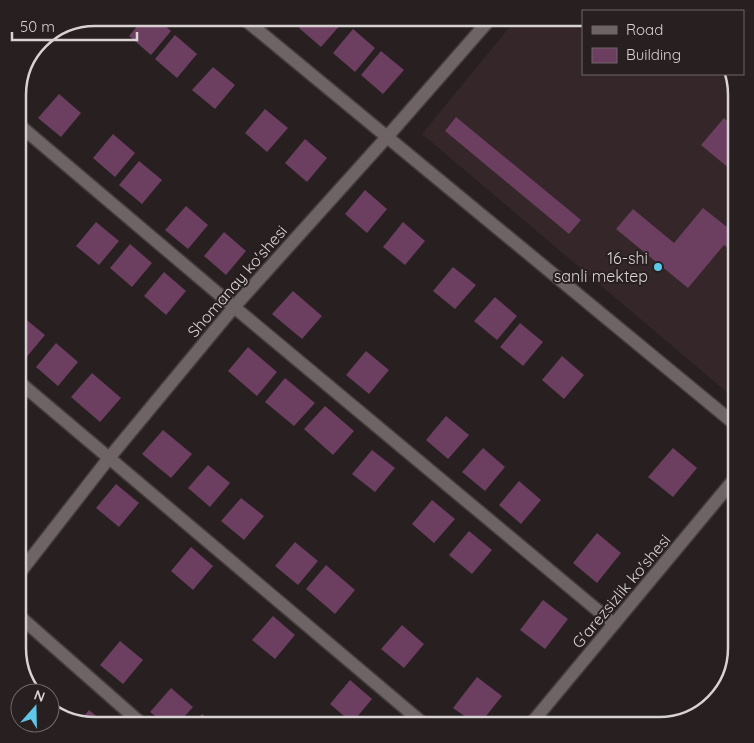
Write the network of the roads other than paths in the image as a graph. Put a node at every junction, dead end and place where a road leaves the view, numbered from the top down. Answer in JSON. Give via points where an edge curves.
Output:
{"nodes":[{"id":1,"x":253,"y":26,"type":"edge"},
{"id":2,"x":484,"y":26,"type":"edge"},
{"id":3,"x":26,"y":131,"type":"edge"},
{"id":4,"x":387,"y":137,"type":"junction"},
{"id":5,"x":234,"y":307,"type":"junction"},
{"id":6,"x":26,"y":388,"type":"edge"},
{"id":7,"x":728,"y":418,"type":"edge"},
{"id":8,"x":109,"y":458,"type":"junction"},
{"id":9,"x":728,"y":487,"type":"edge"},
{"id":10,"x":26,"y":565,"type":"edge"},
{"id":11,"x":26,"y":622,"type":"edge"},
{"id":12,"x":614,"y":624,"type":"junction"},
{"id":13,"x":133,"y":717,"type":"edge"},
{"id":14,"x":414,"y":717,"type":"edge"},
{"id":15,"x":537,"y":717,"type":"edge"}],
"edges":[{"from":1,"to":4,"type":"street"},
{"from":2,"to":4,"type":"street","name":"Shomanay ko'shesi"},
{"from":3,"to":5,"type":"street"},
{"from":4,"to":5,"type":"street","name":"Shomanay ko'shesi"},
{"from":4,"to":7,"type":"street"},
{"from":5,"to":8,"type":"street","name":"Shomanay ko'shesi"},
{"from":5,"to":12,"type":"street"},
{"from":6,"to":8,"type":"street"},
{"from":8,"to":10,"type":"street","name":"Shomanay ko'shesi"},
{"from":8,"to":14,"type":"street"},
{"from":9,"to":12,"type":"street","name":"G'arezsizlik ko'shesi"},
{"from":11,"to":13,"type":"street"},
{"from":12,"to":15,"type":"street","name":"G'arezsizlik ko'shesi"}]}
